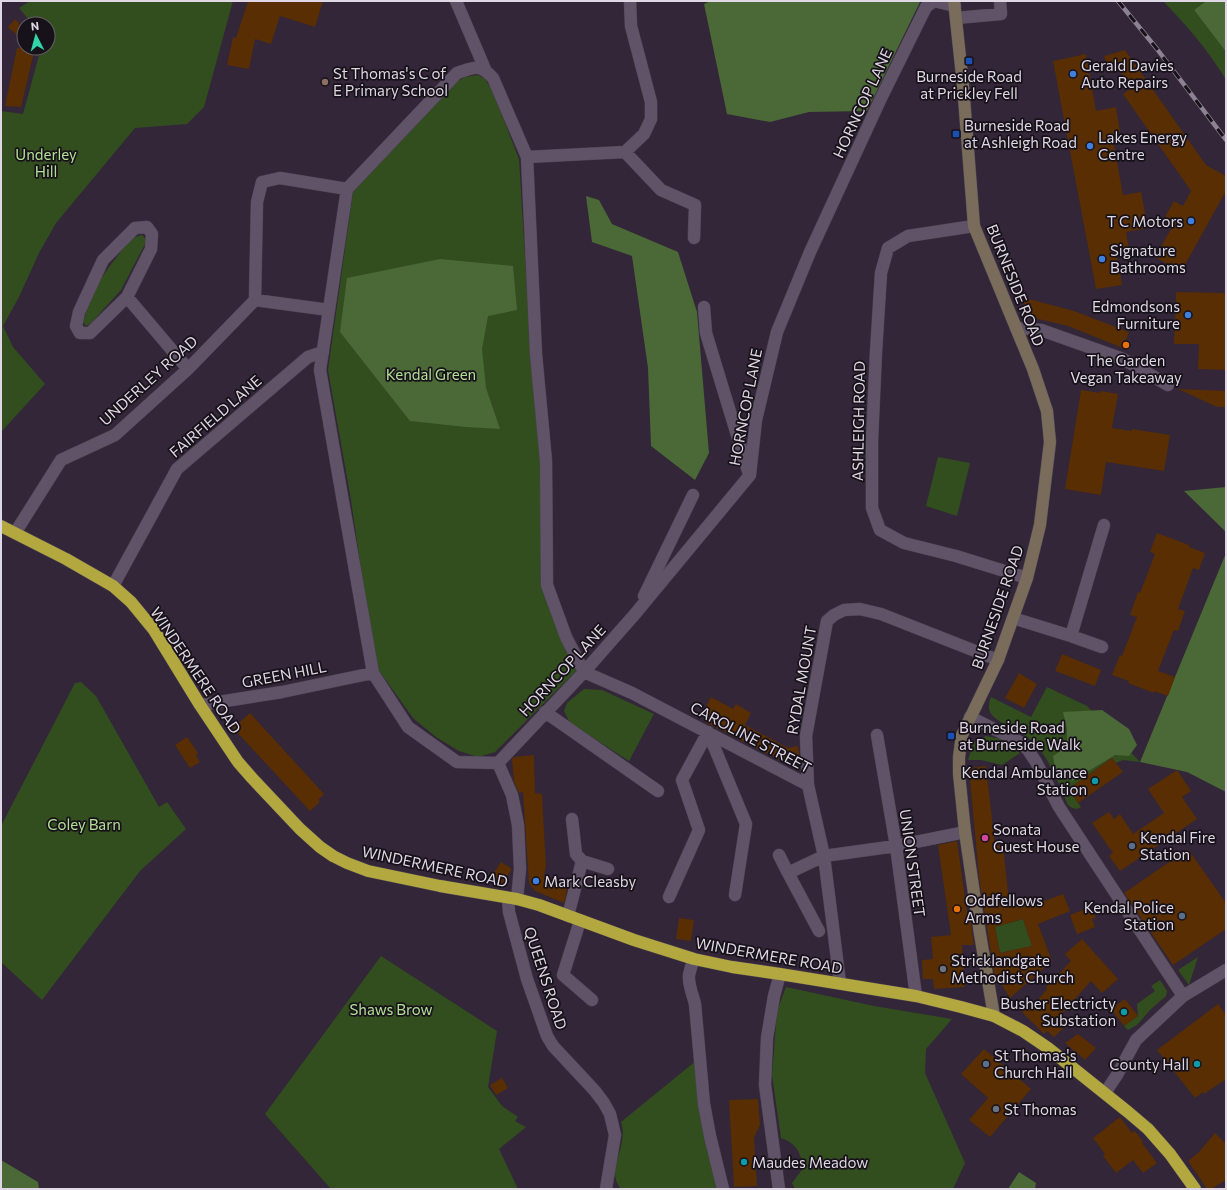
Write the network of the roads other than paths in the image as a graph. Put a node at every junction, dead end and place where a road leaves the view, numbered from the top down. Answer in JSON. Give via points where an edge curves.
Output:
{"nodes":[{"id":1,"x":456,"y":1,"type":"edge"},
{"id":2,"x":630,"y":1,"type":"edge"},
{"id":3,"x":934,"y":1,"type":"edge"},
{"id":4,"x":1000,"y":1,"type":"edge"},
{"id":5,"x":955,"y":8,"type":"edge"},
{"id":6,"x":485,"y":69,"type":"junction"},
{"id":7,"x":625,"y":152,"type":"junction"},
{"id":8,"x":527,"y":157,"type":"junction"},
{"id":9,"x":347,"y":189,"type":"junction"},
{"id":10,"x":974,"y":226,"type":"junction"},
{"id":11,"x":694,"y":238,"type":"dead end"},
{"id":12,"x":127,"y":297,"type":"junction"},
{"id":13,"x":255,"y":300,"type":"junction"},
{"id":14,"x":704,"y":307,"type":"dead end"},
{"id":15,"x":329,"y":310,"type":"junction"},
{"id":16,"x":1016,"y":328,"type":"junction"},
{"id":17,"x":323,"y":352,"type":"junction"},
{"id":18,"x":188,"y":369,"type":"junction"},
{"id":19,"x":1168,"y":385,"type":"dead end"},
{"id":20,"x":750,"y":475,"type":"junction"},
{"id":21,"x":693,"y":495,"type":"dead end"},
{"id":22,"x":1104,"y":525,"type":"dead end"},
{"id":23,"x":1,"y":526,"type":"edge"},
{"id":24,"x":15,"y":534,"type":"junction"},
{"id":25,"x":1027,"y":578,"type":"junction"},
{"id":26,"x":113,"y":586,"type":"junction"},
{"id":27,"x":635,"y":614,"type":"junction"},
{"id":28,"x":1013,"y":618,"type":"junction"},
{"id":29,"x":1070,"y":636,"type":"junction"},
{"id":30,"x":1102,"y":647,"type":"dead end"},
{"id":31,"x":998,"y":660,"type":"junction"},
{"id":32,"x":584,"y":672,"type":"junction"},
{"id":33,"x":373,"y":673,"type":"junction"},
{"id":34,"x":200,"y":705,"type":"junction"},
{"id":35,"x":545,"y":712,"type":"junction"},
{"id":36,"x":970,"y":717,"type":"junction"},
{"id":37,"x":708,"y":732,"type":"junction"},
{"id":38,"x":877,"y":735,"type":"dead end"},
{"id":39,"x":498,"y":763,"type":"junction"},
{"id":40,"x":808,"y":785,"type":"junction"},
{"id":41,"x":658,"y":791,"type":"dead end"},
{"id":42,"x":572,"y":819,"type":"dead end"},
{"id":43,"x":965,"y":832,"type":"junction"},
{"id":44,"x":896,"y":846,"type":"junction"},
{"id":45,"x":779,"y":855,"type":"dead end"},
{"id":46,"x":824,"y":856,"type":"junction"},
{"id":47,"x":582,"y":861,"type":"junction"},
{"id":48,"x":608,"y":869,"type":"dead end"},
{"id":49,"x":788,"y":873,"type":"junction"},
{"id":50,"x":735,"y":895,"type":"dead end"},
{"id":51,"x":669,"y":897,"type":"dead end"},
{"id":52,"x":513,"y":899,"type":"junction"},
{"id":53,"x":568,"y":916,"type":"junction"},
{"id":54,"x":580,"y":921,"type":"junction"},
{"id":55,"x":819,"y":931,"type":"dead end"},
{"id":56,"x":694,"y":959,"type":"junction"},
{"id":57,"x":1226,"y":970,"type":"edge"},
{"id":58,"x":780,"y":974,"type":"junction"},
{"id":59,"x":840,"y":983,"type":"junction"},
{"id":60,"x":916,"y":996,"type":"junction"},
{"id":61,"x":1183,"y":996,"type":"junction"},
{"id":62,"x":592,"y":1000,"type":"dead end"},
{"id":63,"x":994,"y":1016,"type":"junction"},
{"id":64,"x":1105,"y":1093,"type":"junction"},
{"id":65,"x":606,"y":1189,"type":"edge"},
{"id":66,"x":723,"y":1189,"type":"edge"},
{"id":67,"x":779,"y":1189,"type":"edge"},
{"id":68,"x":1195,"y":1189,"type":"edge"}],
"edges":[{"from":1,"to":6,"type":"street"},
{"from":2,"to":7,"type":"street","via":[[631,26],[651,102],[651,119],[644,134]]},
{"from":3,"to":5,"type":"street"},
{"from":3,"to":20,"type":"street","name":"HORNCOP LANE","via":[[926,7],[882,96],[776,332],[756,420]]},
{"from":4,"to":5,"type":"street","via":[[1001,14]]},
{"from":5,"to":10,"type":"street","name":"BURNESIDE ROAD"},
{"from":6,"to":8,"type":"street","via":[[493,78]]},
{"from":6,"to":9,"type":"street","via":[[473,67],[457,73]]},
{"from":7,"to":8,"type":"street"},
{"from":7,"to":11,"type":"street","via":[[661,190],[695,205]]},
{"from":8,"to":32,"type":"street","via":[[536,354],[546,461],[547,586],[566,637]]},
{"from":9,"to":13,"type":"street","via":[[280,178],[262,182],[257,202]]},
{"from":9,"to":15,"type":"street"},
{"from":10,"to":16,"type":"street","name":"BURNESIDE ROAD"},
{"from":10,"to":25,"type":"street","name":"ASHLEIGH ROAD","via":[[908,236],[888,248],[881,273],[876,352],[872,508],[880,530],[904,543]]},
{"from":12,"to":12,"type":"street","via":[[151,249],[152,234],[147,227],[135,228],[103,260],[79,312],[76,326],[80,333],[90,334]]},
{"from":12,"to":18,"type":"street"},
{"from":13,"to":15,"type":"street"},
{"from":13,"to":18,"type":"street","name":"UNDERLEY ROAD"},
{"from":14,"to":20,"type":"street","via":[[706,333]]},
{"from":15,"to":17,"type":"street"},
{"from":16,"to":19,"type":"street","via":[[1041,330],[1123,359]]},
{"from":16,"to":25,"type":"street","name":"BURNESIDE ROAD","via":[[1033,369],[1046,411],[1050,442],[1040,525]]},
{"from":17,"to":26,"type":"street","name":"FAIRFIELD LANE","via":[[308,357],[177,470]]},
{"from":17,"to":33,"type":"street","via":[[320,370]]},
{"from":18,"to":24,"type":"street","name":"UNDERLEY ROAD","via":[[115,435],[61,460]]},
{"from":20,"to":27,"type":"street","name":"HORNCOP LANE"},
{"from":21,"to":27,"type":"street"},
{"from":22,"to":29,"type":"street"},
{"from":23,"to":24,"type":"highway","name":"WINDERMERE ROAD"},
{"from":24,"to":26,"type":"highway","name":"WINDERMERE ROAD"},
{"from":25,"to":28,"type":"street","name":"BURNESIDE ROAD"},
{"from":26,"to":34,"type":"highway","name":"WINDERMERE ROAD","via":[[131,602],[154,630]]},
{"from":27,"to":32,"type":"street","name":"HORNCOP LANE"},
{"from":28,"to":29,"type":"street"},
{"from":28,"to":31,"type":"street","name":"BURNESIDE ROAD"},
{"from":29,"to":30,"type":"street"},
{"from":31,"to":36,"type":"street","name":"BURNESIDE ROAD"},
{"from":31,"to":40,"type":"street","name":"RYDAL MOUNT","via":[[881,614],[860,609],[844,610],[834,615],[827,621],[806,736]]},
{"from":32,"to":35,"type":"street","name":"HORNCOP LANE"},
{"from":32,"to":37,"type":"street","name":"CAROLINE STREET","via":[[632,693]]},
{"from":33,"to":34,"type":"street","name":"GREEN HILL","via":[[282,692]]},
{"from":33,"to":39,"type":"street","via":[[408,727],[414,732],[457,762]]},
{"from":34,"to":52,"type":"highway","name":"WINDERMERE ROAD","via":[[238,762],[252,778],[300,829],[333,856],[368,871]]},
{"from":35,"to":39,"type":"street","name":"HORNCOP LANE"},
{"from":35,"to":41,"type":"street"},
{"from":36,"to":43,"type":"street","name":"BURNESIDE ROAD","via":[[962,735],[959,757]]},
{"from":36,"to":61,"type":"street","via":[[1020,742],[1028,750],[1062,812]]},
{"from":37,"to":40,"type":"street","name":"CAROLINE STREET"},
{"from":37,"to":50,"type":"street","via":[[746,824]]},
{"from":37,"to":51,"type":"street","via":[[682,780],[699,830]]},
{"from":38,"to":44,"type":"street","name":"UNION STREET"},
{"from":39,"to":52,"type":"street","name":"QUEENS ROAD","via":[[512,795],[518,825],[520,869]]},
{"from":40,"to":46,"type":"street","name":"CAROLINE STREET"},
{"from":42,"to":47,"type":"street","via":[[576,854]]},
{"from":43,"to":44,"type":"street"},
{"from":43,"to":63,"type":"street","name":"BURNESIDE ROAD"},
{"from":44,"to":46,"type":"street"},
{"from":44,"to":60,"type":"street","name":"UNION STREET"},
{"from":45,"to":49,"type":"street"},
{"from":46,"to":49,"type":"street"},
{"from":46,"to":59,"type":"street","name":"CAROLINE STREET"},
{"from":47,"to":48,"type":"street"},
{"from":47,"to":53,"type":"street"},
{"from":49,"to":55,"type":"street"},
{"from":52,"to":53,"type":"highway","name":"WINDERMERE ROAD"},
{"from":52,"to":65,"type":"street","name":"QUEENS ROAD","via":[[509,912],[523,965],[547,1036],[553,1046],[595,1091],[610,1114],[615,1135]]},
{"from":53,"to":54,"type":"highway","name":"WINDERMERE ROAD"},
{"from":54,"to":56,"type":"highway","name":"WINDERMERE ROAD"},
{"from":54,"to":62,"type":"street","via":[[563,975]]},
{"from":56,"to":58,"type":"highway","name":"WINDERMERE ROAD","via":[[732,968]]},
{"from":56,"to":66,"type":"street","via":[[689,983],[695,1004],[704,1104]]},
{"from":57,"to":61,"type":"street"},
{"from":58,"to":59,"type":"highway","name":"WINDERMERE ROAD"},
{"from":58,"to":67,"type":"street","via":[[767,1038],[765,1085]]},
{"from":59,"to":60,"type":"highway","name":"WINDERMERE ROAD"},
{"from":60,"to":63,"type":"highway","name":"WINDERMERE ROAD"},
{"from":61,"to":64,"type":"street","via":[[1136,1040]]},
{"from":63,"to":64,"type":"highway","name":"WINDERMERE ROAD","via":[[1024,1031]]},
{"from":64,"to":68,"type":"highway","name":"WINDERMERE ROAD","via":[[1148,1129]]}]}
